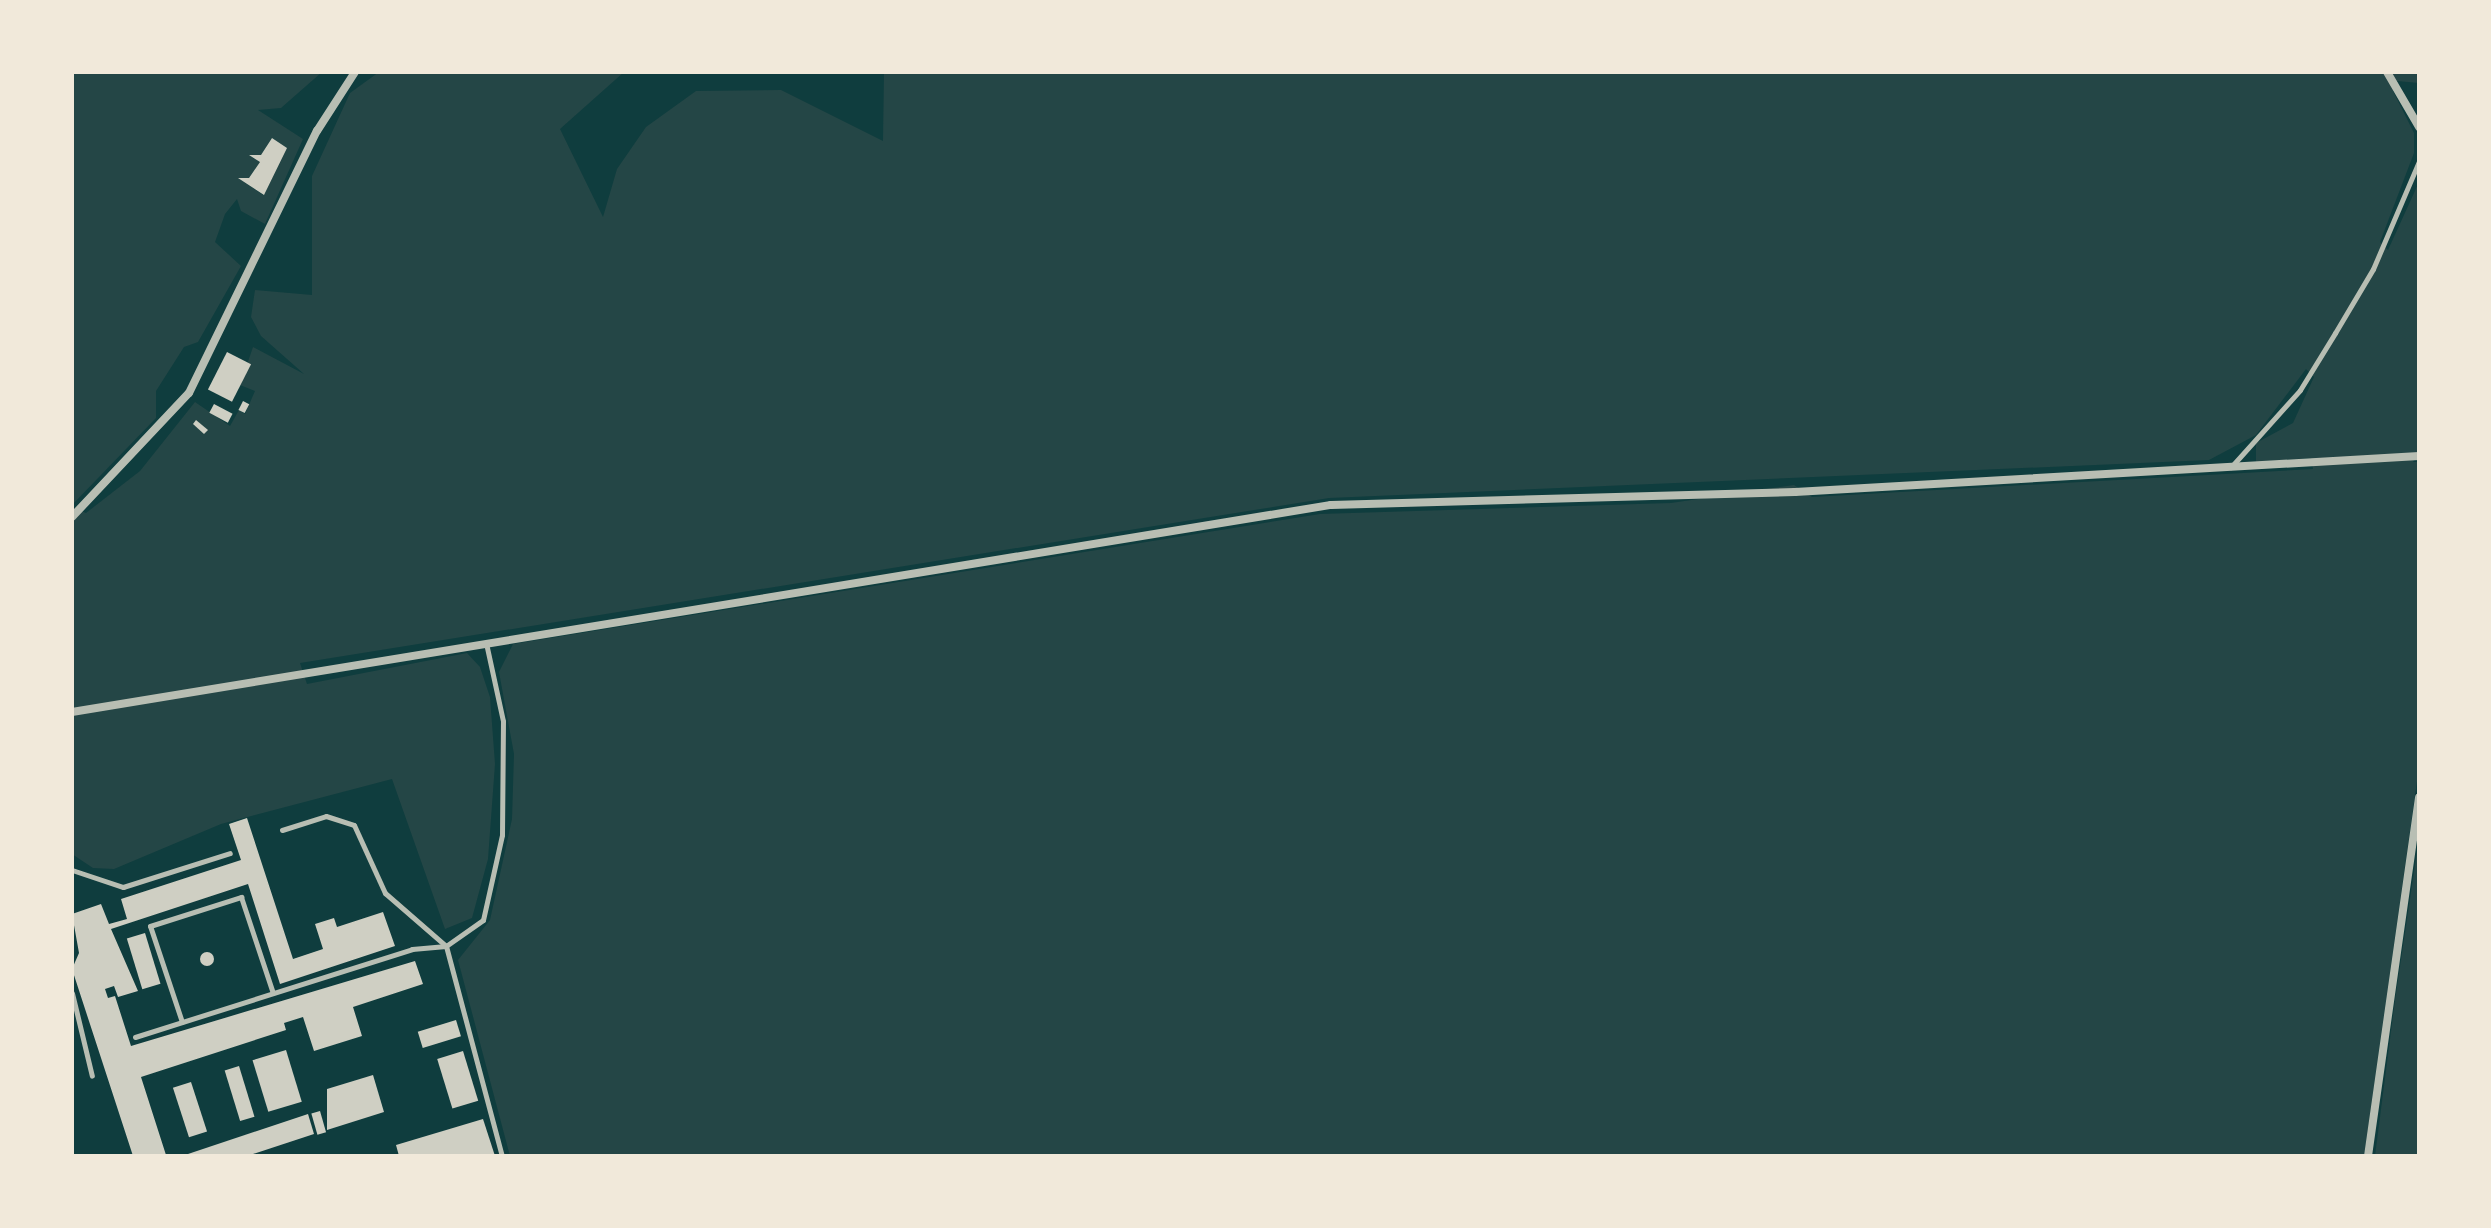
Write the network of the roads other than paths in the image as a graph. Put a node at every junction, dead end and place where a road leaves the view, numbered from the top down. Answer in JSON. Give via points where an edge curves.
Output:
{"nodes":[{"id":1,"x":355,"y":72,"type":"edge"},
{"id":2,"x":2387,"y":72,"type":"edge"},
{"id":3,"x":2419,"y":103,"type":"edge"},
{"id":4,"x":2411,"y":109,"type":"junction"},
{"id":5,"x":2419,"y":127,"type":"edge"},
{"id":6,"x":2419,"y":161,"type":"edge"},
{"id":7,"x":2419,"y":456,"type":"edge"},
{"id":8,"x":2231,"y":468,"type":"junction"},
{"id":9,"x":72,"y":517,"type":"edge"},
{"id":10,"x":486,"y":642,"type":"junction"},
{"id":11,"x":72,"y":712,"type":"edge"},
{"id":12,"x":2419,"y":798,"type":"edge"},
{"id":13,"x":282,"y":830,"type":"dead end"},
{"id":14,"x":230,"y":853,"type":"dead end"},
{"id":15,"x":72,"y":870,"type":"edge"},
{"id":16,"x":446,"y":946,"type":"junction"},
{"id":17,"x":72,"y":993,"type":"edge"},
{"id":18,"x":273,"y":993,"type":"junction"},
{"id":19,"x":182,"y":1022,"type":"junction"},
{"id":20,"x":135,"y":1037,"type":"dead end"},
{"id":21,"x":92,"y":1076,"type":"dead end"},
{"id":22,"x":502,"y":1156,"type":"edge"},
{"id":23,"x":2368,"y":1156,"type":"edge"}],
"edges":[{"from":1,"to":9,"type":"street","via":[[317,131],[189,393]]},
{"from":2,"to":4,"type":"street"},
{"from":3,"to":4,"type":"street"},
{"from":4,"to":5,"type":"street"},
{"from":6,"to":8,"type":"lane","via":[[2373,269],[2328,345],[2300,390]]},
{"from":7,"to":8,"type":"street"},
{"from":8,"to":10,"type":"street","via":[[1795,492],[1331,505]]},
{"from":10,"to":11,"type":"street"},
{"from":10,"to":16,"type":"lane","via":[[503,721],[502,835],[483,920]]},
{"from":12,"to":23,"type":"street"},
{"from":13,"to":16,"type":"lane","via":[[326,816],[354,825],[385,893]]},
{"from":14,"to":15,"type":"lane","via":[[123,887]]},
{"from":16,"to":18,"type":"lane","via":[[412,949]]},
{"from":16,"to":22,"type":"lane"},
{"from":17,"to":21,"type":"lane"},
{"from":18,"to":19,"type":"lane"},
{"from":18,"to":19,"type":"lane","via":[[241,897],[150,926]]},
{"from":19,"to":20,"type":"lane"}]}
